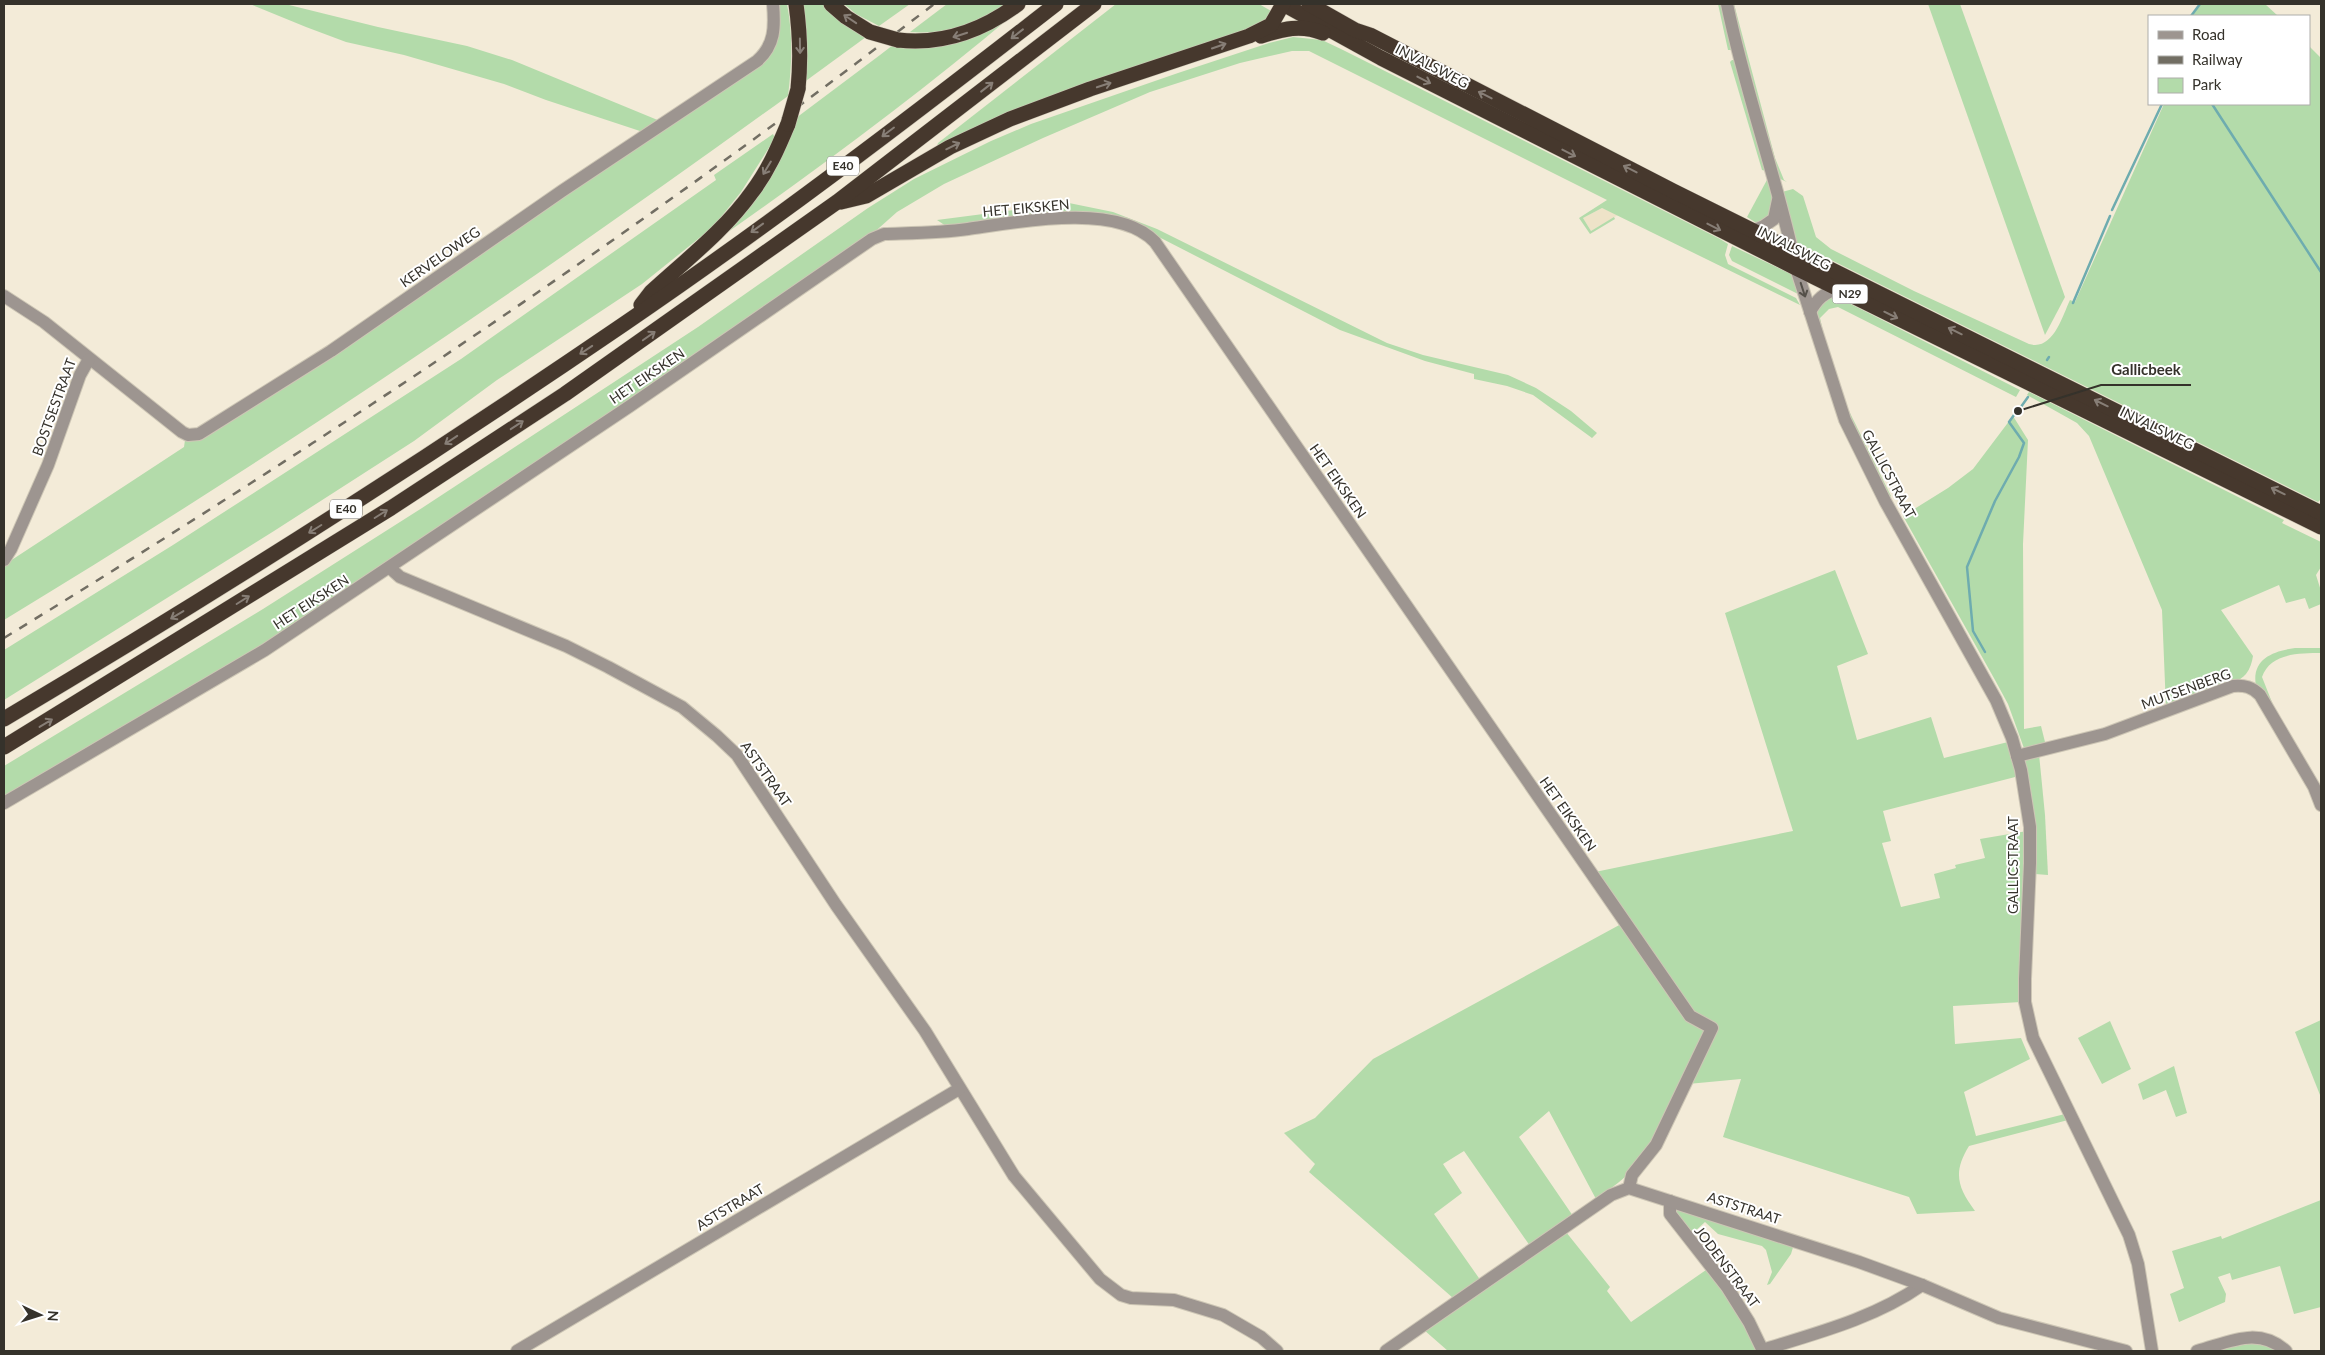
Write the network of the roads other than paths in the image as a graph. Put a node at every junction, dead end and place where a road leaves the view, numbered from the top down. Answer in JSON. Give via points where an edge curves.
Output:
{"nodes":[{"id":1,"x":773,"y":4,"type":"edge"},
{"id":2,"x":796,"y":4,"type":"edge"},
{"id":3,"x":831,"y":4,"type":"edge"},
{"id":4,"x":1018,"y":4,"type":"edge"},
{"id":5,"x":1056,"y":4,"type":"edge"},
{"id":6,"x":1094,"y":4,"type":"edge"},
{"id":7,"x":1283,"y":4,"type":"edge"},
{"id":8,"x":1309,"y":4,"type":"edge"},
{"id":9,"x":1329,"y":4,"type":"edge"},
{"id":10,"x":1727,"y":4,"type":"edge"},
{"id":11,"x":1370,"y":34,"type":"junction"},
{"id":12,"x":1249,"y":36,"type":"junction"},
{"id":13,"x":1348,"y":42,"type":"junction"},
{"id":14,"x":1778,"y":198,"type":"junction"},
{"id":15,"x":837,"y":202,"type":"junction"},
{"id":16,"x":1753,"y":231,"type":"junction"},
{"id":17,"x":1792,"y":250,"type":"junction"},
{"id":18,"x":1796,"y":268,"type":"junction"},
{"id":19,"x":1838,"y":288,"type":"junction"},
{"id":20,"x":4,"y":296,"type":"edge"},
{"id":21,"x":1810,"y":312,"type":"junction"},
{"id":22,"x":626,"y":322,"type":"junction"},
{"id":23,"x":89,"y":359,"type":"junction"},
{"id":24,"x":2321,"y":513,"type":"edge"},
{"id":25,"x":2321,"y":527,"type":"edge"},
{"id":26,"x":4,"y":560,"type":"edge"},
{"id":27,"x":390,"y":568,"type":"junction"},
{"id":28,"x":4,"y":719,"type":"edge"},
{"id":29,"x":4,"y":747,"type":"edge"},
{"id":30,"x":2017,"y":756,"type":"junction"},
{"id":31,"x":4,"y":803,"type":"edge"},
{"id":32,"x":2321,"y":805,"type":"edge"},
{"id":33,"x":959,"y":1089,"type":"junction"},
{"id":34,"x":1629,"y":1188,"type":"junction"},
{"id":35,"x":1670,"y":1201,"type":"junction"},
{"id":36,"x":1922,"y":1285,"type":"junction"},
{"id":37,"x":1762,"y":1350,"type":"edge"},
{"id":38,"x":517,"y":1351,"type":"edge"},
{"id":39,"x":1277,"y":1351,"type":"edge"},
{"id":40,"x":1386,"y":1351,"type":"edge"},
{"id":41,"x":2126,"y":1351,"type":"edge"},
{"id":42,"x":2150,"y":1351,"type":"edge"},
{"id":43,"x":2197,"y":1351,"type":"edge"},
{"id":44,"x":2286,"y":1351,"type":"edge"}],
"edges":[{"from":1,"to":23,"type":"street","name":"KERVELOWEG","via":[[774,34],[766,53],[757,61],[331,351],[206,432],[188,435],[182,432]]},
{"from":2,"to":22,"type":"highway","one_way":true,"bridge":true,"via":[[800,34],[798,89],[788,124],[771,162],[728,221],[651,292]]},
{"from":4,"to":3,"type":"highway","one_way":true,"bridge":true,"via":[[987,24],[959,36],[924,42],[898,40],[870,32]]},
{"from":5,"to":22,"type":"highway","number":"E40","one_way":true,"via":[[941,93]]},
{"from":15,"to":6,"type":"highway","number":"E40","one_way":true},
{"from":7,"to":12,"type":"highway","via":[[1271,25]]},
{"from":7,"to":13,"type":"highway","name":"INVALSWEG","number":"N29"},
{"from":8,"to":11,"type":"highway","name":"INVALSWEG","number":"N29","via":[[1354,30]]},
{"from":9,"to":11,"type":"highway"},
{"from":10,"to":14,"type":"street","via":[[1738,59]]},
{"from":16,"to":11,"type":"highway","name":"INVALSWEG","number":"N29","one_way":true},
{"from":12,"to":13,"type":"highway","via":[[1295,27],[1312,29]]},
{"from":15,"to":12,"type":"highway","one_way":true,"via":[[866,196],[950,147],[1010,119]]},
{"from":13,"to":18,"type":"highway","name":"INVALSWEG","number":"N29","one_way":true},
{"from":14,"to":16,"type":"street","via":[[1774,219]]},
{"from":14,"to":17,"type":"street"},
{"from":29,"to":15,"type":"highway","number":"E40","one_way":true,"via":[[391,508],[635,346]]},
{"from":16,"to":17,"type":"highway","name":"INVALSWEG","number":"N29"},
{"from":24,"to":17,"type":"highway","name":"INVALSWEG","number":"N29","one_way":true},
{"from":18,"to":19,"type":"highway","name":"INVALSWEG","number":"N29"},
{"from":18,"to":21,"type":"street","name":"GALLICSTRAAT","one_way":true},
{"from":19,"to":21,"type":"street","via":[[1826,292]]},
{"from":19,"to":25,"type":"highway","name":"INVALSWEG","number":"N29","one_way":true},
{"from":20,"to":23,"type":"street","name":"BOSTSESTRAAT","via":[[44,322]]},
{"from":21,"to":30,"type":"street","name":"GALLICSTRAAT","via":[[1844,420],[1885,502],[1996,700]]},
{"from":22,"to":28,"type":"highway","number":"E40","one_way":true,"via":[[236,579]]},
{"from":23,"to":26,"type":"street","name":"BOSTSESTRAAT","via":[[48,465]]},
{"from":27,"to":31,"type":"street","name":"HET EIKSKEN","via":[[264,650]]},
{"from":27,"to":33,"type":"street","name":"ASTSTRAAT","via":[[400,577],[566,646],[608,667],[682,707],[717,736],[737,755],[836,905],[925,1031]]},
{"from":27,"to":34,"type":"street","name":"HET EIKSKEN","via":[[872,239],[884,234],[966,229],[1047,218],[1080,218],[1140,230],[1155,242],[1690,1016],[1712,1028],[1656,1145],[1632,1175]]},
{"from":30,"to":32,"type":"street","name":"MUTSENBERG","via":[[2105,734],[2242,685],[2260,695],[2314,787]]},
{"from":30,"to":42,"type":"street","name":"GALLICSTRAAT","via":[[2030,827],[2025,979],[2028,1021],[2033,1038],[2129,1236],[2138,1264]]},
{"from":33,"to":38,"type":"street","name":"ASTSTRAAT"},
{"from":33,"to":39,"type":"street","name":"ASTSTRAAT","via":[[1014,1176],[1112,1290],[1131,1298],[1174,1300],[1224,1315]]},
{"from":34,"to":35,"type":"street","name":"ASTSTRAAT"},
{"from":34,"to":40,"type":"street","via":[[1611,1194]]},
{"from":35,"to":36,"type":"street","name":"ASTSTRAAT"},
{"from":35,"to":37,"type":"street","name":"JODENSTRAAT","via":[[1670,1214],[1727,1287]]},
{"from":36,"to":37,"type":"street","via":[[1836,1328]]},
{"from":36,"to":41,"type":"street","name":"ASTSTRAAT","via":[[1999,1318]]},
{"from":43,"to":44,"type":"street","via":[[2262,1337]]}]}
